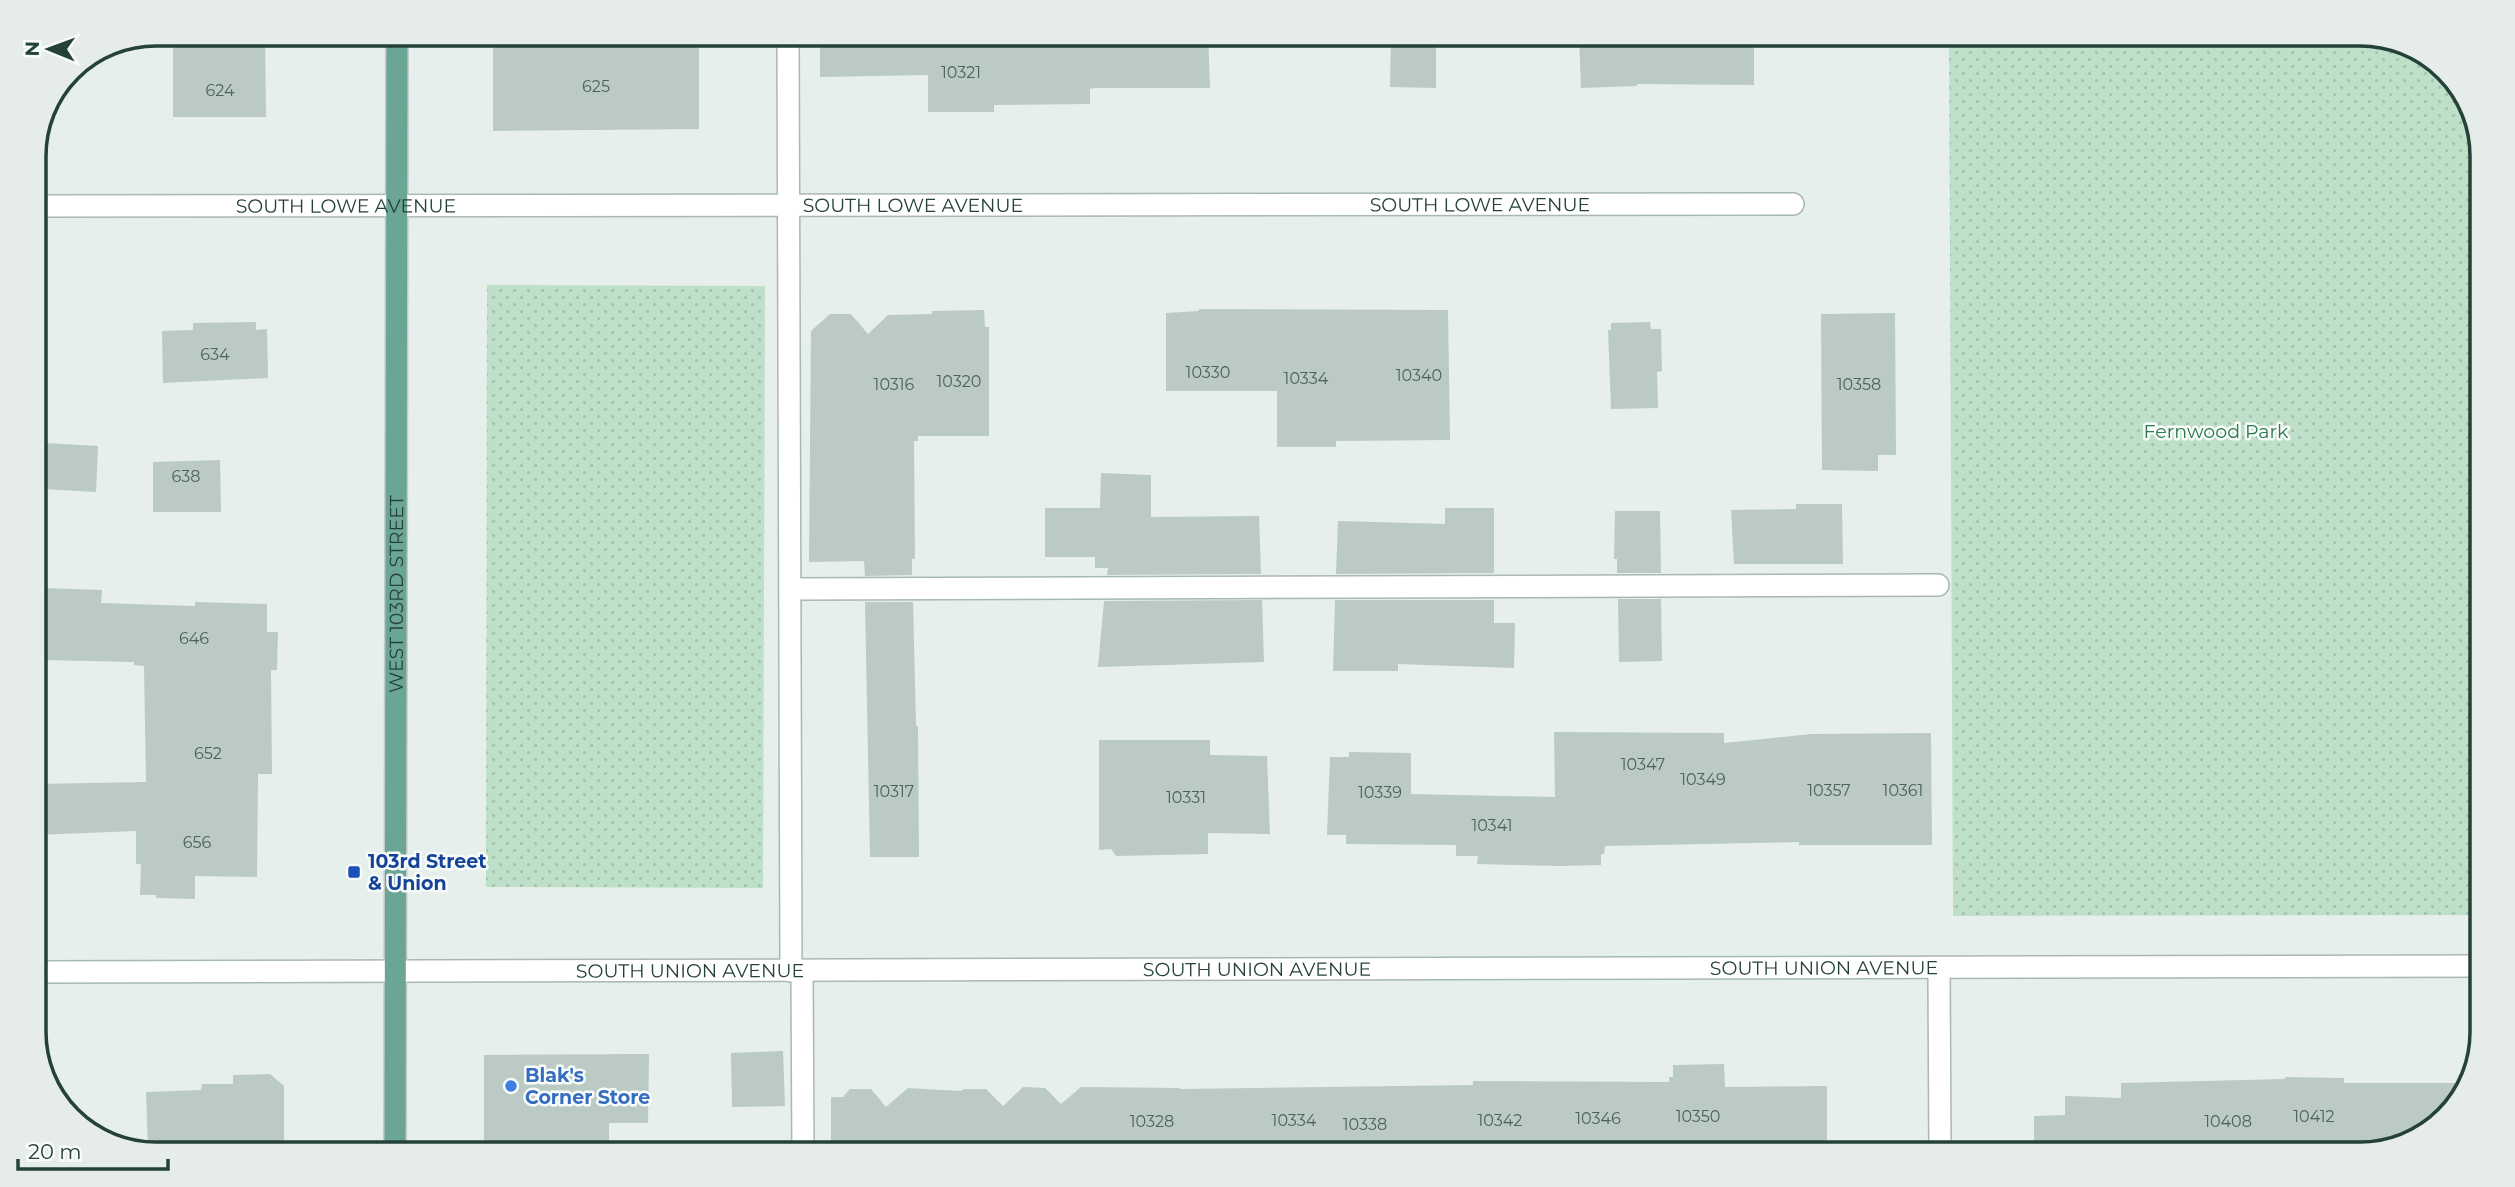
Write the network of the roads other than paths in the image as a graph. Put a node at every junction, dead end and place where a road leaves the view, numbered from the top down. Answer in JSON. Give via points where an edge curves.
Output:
{"nodes":[{"id":1,"x":397,"y":46,"type":"edge"},
{"id":2,"x":788,"y":46,"type":"edge"},
{"id":3,"x":1793,"y":204,"type":"dead end"},
{"id":4,"x":397,"y":205,"type":"junction"},
{"id":5,"x":790,"y":205,"type":"junction"},
{"id":6,"x":46,"y":206,"type":"edge"},
{"id":7,"x":1938,"y":585,"type":"dead end"},
{"id":8,"x":790,"y":589,"type":"junction"},
{"id":9,"x":2470,"y":966,"type":"edge"},
{"id":10,"x":1939,"y":969,"type":"junction"},
{"id":11,"x":797,"y":971,"type":"junction"},
{"id":12,"x":46,"y":972,"type":"edge"},
{"id":13,"x":395,"y":972,"type":"junction"},
{"id":14,"x":395,"y":1142,"type":"edge"},
{"id":15,"x":803,"y":1142,"type":"edge"},
{"id":16,"x":1940,"y":1142,"type":"edge"}],
"edges":[{"from":1,"to":4,"type":"main road","name":"WEST 103RD STREET"},
{"from":2,"to":5,"type":"street"},
{"from":3,"to":5,"type":"street","name":"SOUTH LOWE AVENUE"},
{"from":4,"to":5,"type":"street","name":"SOUTH LOWE AVENUE"},
{"from":4,"to":6,"type":"street","name":"SOUTH LOWE AVENUE"},
{"from":4,"to":13,"type":"main road","name":"WEST 103RD STREET"},
{"from":5,"to":8,"type":"street"},
{"from":7,"to":8,"type":"street"},
{"from":8,"to":11,"type":"street"},
{"from":9,"to":10,"type":"street","name":"SOUTH UNION AVENUE"},
{"from":10,"to":11,"type":"street","name":"SOUTH UNION AVENUE"},
{"from":10,"to":16,"type":"street"},
{"from":11,"to":13,"type":"street","name":"SOUTH UNION AVENUE"},
{"from":11,"to":15,"type":"street"},
{"from":12,"to":13,"type":"street","name":"SOUTH UNION AVENUE"},
{"from":13,"to":14,"type":"main road","name":"WEST 103RD STREET"}]}
